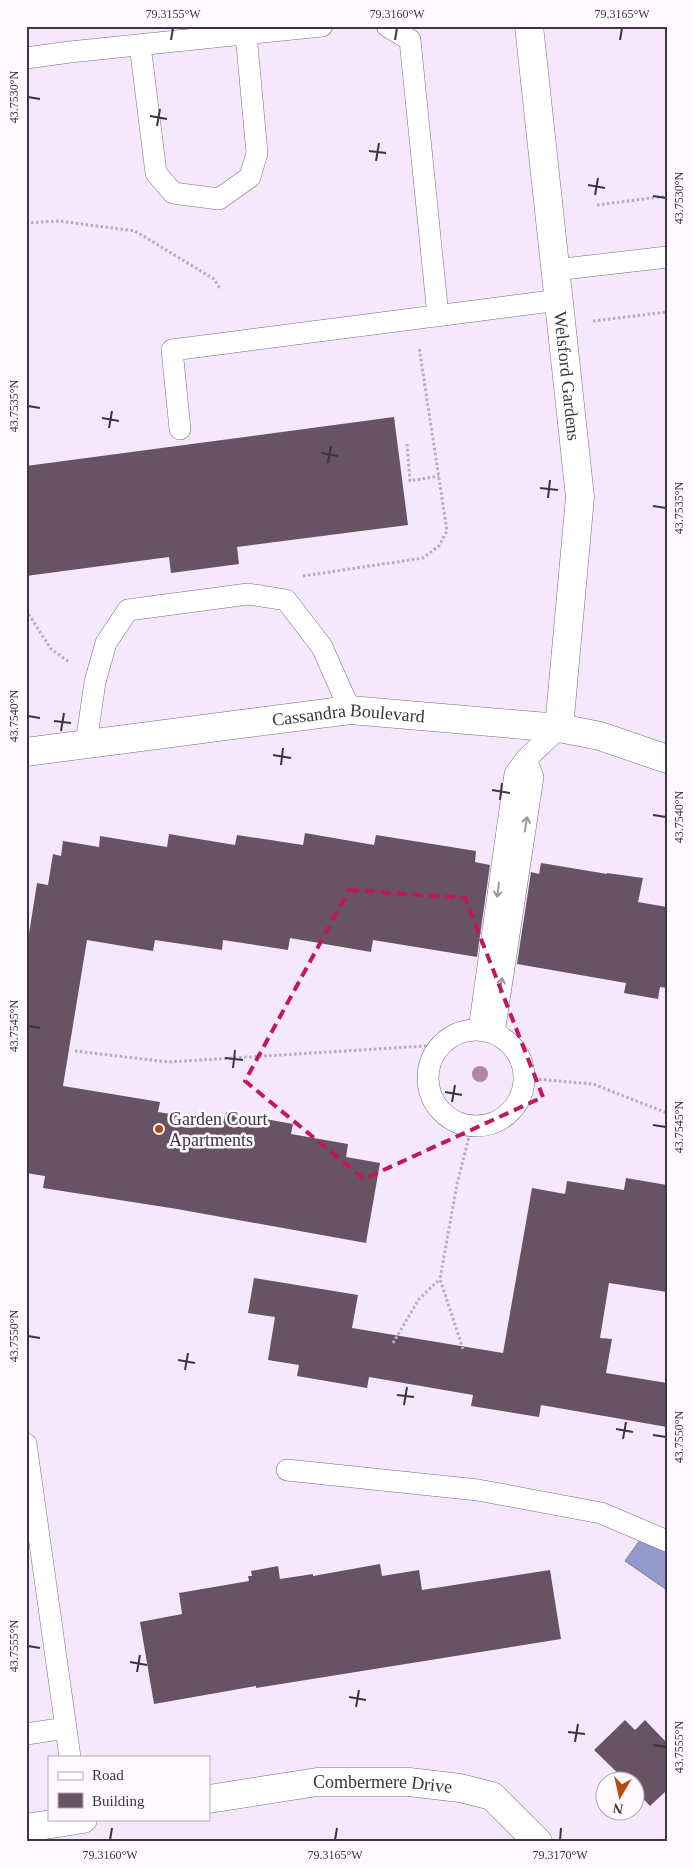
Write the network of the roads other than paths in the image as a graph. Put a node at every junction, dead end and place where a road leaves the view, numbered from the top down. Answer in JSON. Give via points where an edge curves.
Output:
{"nodes":[{"id":1,"x":322,"y":26,"type":"edge"},
{"id":2,"x":387,"y":26,"type":"edge"},
{"id":3,"x":529,"y":26,"type":"edge"},
{"id":4,"x":246,"y":34,"type":"junction"},
{"id":5,"x":140,"y":45,"type":"junction"},
{"id":6,"x":26,"y":58,"type":"edge"},
{"id":7,"x":667,"y":257,"type":"edge"},
{"id":8,"x":555,"y":270,"type":"junction"},
{"id":9,"x":560,"y":313,"type":"junction"},
{"id":10,"x":438,"y":316,"type":"junction"},
{"id":11,"x":180,"y":429,"type":"dead end"},
{"id":12,"x":350,"y":710,"type":"junction"},
{"id":13,"x":559,"y":728,"type":"junction"},
{"id":14,"x":86,"y":744,"type":"junction"},
{"id":15,"x":26,"y":752,"type":"edge"},
{"id":16,"x":667,"y":759,"type":"edge"},
{"id":17,"x":486,"y":1032,"type":"junction"},
{"id":18,"x":26,"y":1444,"type":"edge"},
{"id":19,"x":287,"y":1470,"type":"dead end"},
{"id":20,"x":667,"y":1541,"type":"edge"},
{"id":21,"x":66,"y":1728,"type":"junction"},
{"id":22,"x":26,"y":1734,"type":"edge"},
{"id":23,"x":70,"y":1756,"type":"edge"},
{"id":24,"x":210,"y":1799,"type":"edge"},
{"id":25,"x":74,"y":1820,"type":"edge"},
{"id":26,"x":26,"y":1828,"type":"edge"},
{"id":27,"x":538,"y":1842,"type":"edge"}],
"edges":[{"from":1,"to":4,"type":"lane"},
{"from":2,"to":10,"type":"lane","via":[[410,40]]},
{"from":3,"to":8,"type":"street","name":"Welsford Gardens"},
{"from":4,"to":5,"type":"lane"},
{"from":4,"to":5,"type":"lane","via":[[258,154],[250,177],[219,200],[173,194],[156,173]]},
{"from":5,"to":6,"type":"lane"},
{"from":7,"to":8,"type":"lane"},
{"from":8,"to":9,"type":"street","name":"Welsford Gardens"},
{"from":9,"to":10,"type":"lane"},
{"from":9,"to":13,"type":"street","name":"Welsford Gardens","via":[[580,497]]},
{"from":10,"to":11,"type":"lane","via":[[172,350]]},
{"from":12,"to":13,"type":"street","name":"Cassandra Boulevard"},
{"from":12,"to":14,"type":"street","name":"Cassandra Boulevard"},
{"from":12,"to":14,"type":"lane","via":[[322,647],[286,600],[248,594],[128,610],[106,643],[95,682]]},
{"from":13,"to":16,"type":"street","name":"Cassandra Boulevard","via":[[600,736]]},
{"from":13,"to":17,"type":"lane","via":[[526,759],[534,777]]},
{"from":14,"to":15,"type":"street","name":"Cassandra Boulevard"},
{"from":17,"to":17,"type":"lane","via":[[465,1031],[452,1036],[432,1058],[428,1072],[434,1102],[457,1122],[488,1124],[502,1118],[514,1107],[521,1093],[524,1078],[516,1052],[506,1041]]},
{"from":18,"to":21,"type":"lane"},
{"from":19,"to":20,"type":"lane","via":[[478,1490],[602,1513]]},
{"from":21,"to":22,"type":"lane"},
{"from":21,"to":23,"type":"lane"},
{"from":24,"to":27,"type":"street","name":"Combermere Drive","via":[[317,1782],[409,1782],[460,1788],[492,1796]]},
{"from":25,"to":26,"type":"street"}]}
